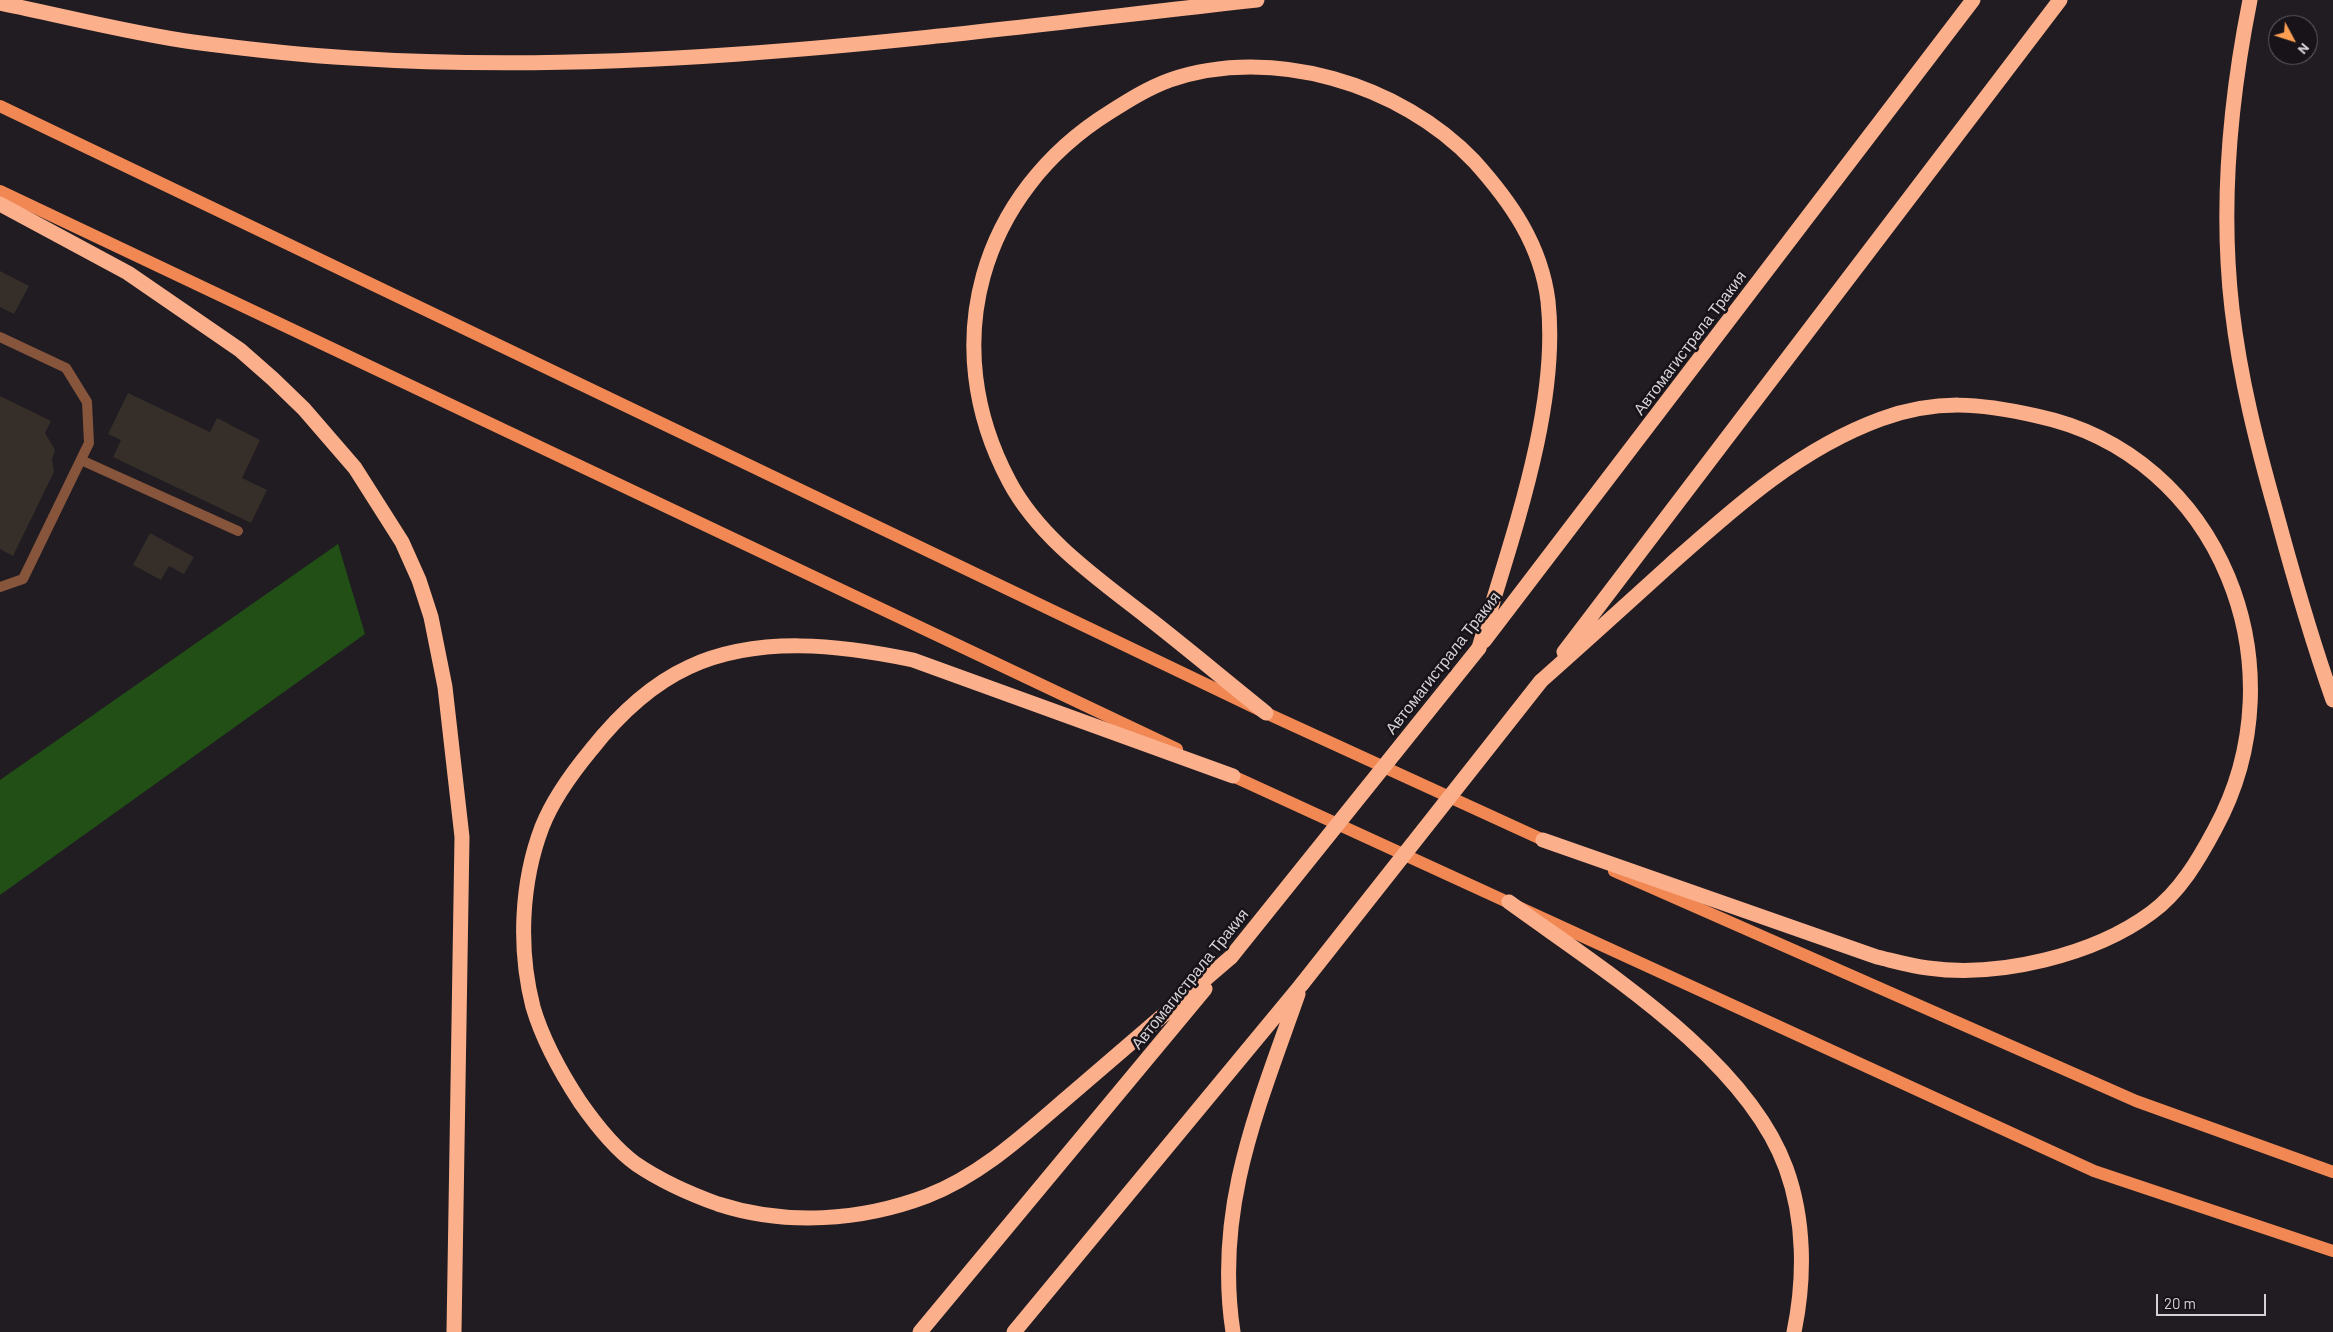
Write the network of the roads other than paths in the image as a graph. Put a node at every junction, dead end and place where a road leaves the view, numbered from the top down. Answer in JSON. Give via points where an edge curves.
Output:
{"nodes":[{"id":1,"x":1257,"y":0,"type":"edge"},
{"id":2,"x":1973,"y":0,"type":"edge"},
{"id":3,"x":2060,"y":0,"type":"edge"},
{"id":4,"x":2250,"y":0,"type":"edge"},
{"id":5,"x":0,"y":3,"type":"edge"},
{"id":6,"x":0,"y":106,"type":"edge"},
{"id":7,"x":0,"y":191,"type":"edge"},
{"id":8,"x":0,"y":204,"type":"edge"},
{"id":9,"x":0,"y":337,"type":"edge"},
{"id":10,"x":81,"y":460,"type":"junction"},
{"id":11,"x":238,"y":531,"type":"dead end"},
{"id":12,"x":0,"y":587,"type":"edge"},
{"id":13,"x":1479,"y":648,"type":"junction"},
{"id":14,"x":1541,"y":681,"type":"junction"},
{"id":15,"x":2333,"y":700,"type":"edge"},
{"id":16,"x":1266,"y":712,"type":"junction"},
{"id":17,"x":1233,"y":776,"type":"junction"},
{"id":18,"x":1543,"y":840,"type":"junction"},
{"id":19,"x":1509,"y":902,"type":"junction"},
{"id":20,"x":1231,"y":957,"type":"junction"},
{"id":21,"x":1302,"y":984,"type":"junction"},
{"id":22,"x":2333,"y":1172,"type":"edge"},
{"id":23,"x":2333,"y":1251,"type":"edge"},
{"id":24,"x":454,"y":1332,"type":"edge"},
{"id":25,"x":920,"y":1332,"type":"edge"},
{"id":26,"x":1014,"y":1332,"type":"edge"},
{"id":27,"x":1233,"y":1332,"type":"edge"},
{"id":28,"x":1794,"y":1332,"type":"edge"}],
"edges":[{"from":1,"to":5,"type":"highway","via":[[779,52],[604,62],[521,63],[350,58],[191,41]]},
{"from":2,"to":13,"type":"highway","name":"Автомагистрала Тракия"},
{"from":3,"to":14,"type":"highway"},
{"from":4,"to":15,"type":"highway","via":[[2237,64],[2230,151],[2227,228],[2232,308],[2256,442],[2297,591]]},
{"from":6,"to":16,"type":"main road"},
{"from":7,"to":17,"type":"main road"},
{"from":8,"to":24,"type":"highway","via":[[128,273],[240,350],[273,379],[355,468],[402,542],[419,580],[431,617],[445,688],[462,837]]},
{"from":9,"to":10,"type":"lane","via":[[66,368],[87,402],[89,443]]},
{"from":10,"to":11,"type":"lane"},
{"from":10,"to":12,"type":"lane","via":[[23,579]]},
{"from":13,"to":16,"type":"highway","via":[[1523,498],[1543,411],[1548,370],[1550,329],[1547,298],[1541,263],[1529,235],[1510,203],[1462,150],[1436,127],[1370,90],[1337,78],[1264,67],[1202,72],[1171,80],[1146,90],[1090,124],[1038,172],[1018,200],[998,236],[978,298],[973,332],[978,396],[996,455],[1030,512],[1095,577]]},
{"from":13,"to":20,"type":"highway","name":"Автомагистрала Тракия","bridge":true},
{"from":14,"to":18,"type":"highway","via":[[1723,517],[1777,475],[1829,441],[1883,418],[1926,407],[1966,403],[2080,427],[2137,459],[2187,509],[2222,562],[2245,629],[2250,661],[2248,738],[2239,776],[2206,847],[2183,882],[2153,912],[2114,935],[2065,955],[1979,970],[1929,968],[1877,957]]},
{"from":14,"to":21,"type":"highway","bridge":true},
{"from":16,"to":18,"type":"main road"},
{"from":17,"to":19,"type":"main road"},
{"from":17,"to":20,"type":"highway","via":[[913,660],[825,646],[775,647],[732,653],[689,666],[661,683],[633,704],[585,756],[543,824],[526,897],[524,938],[534,1008],[546,1040],[563,1075],[608,1138],[635,1163],[703,1199],[741,1211],[783,1218],[855,1215],[891,1209],[963,1178],[1036,1124]]},
{"from":18,"to":22,"type":"main road","via":[[2136,1101]]},
{"from":19,"to":23,"type":"main road","via":[[2094,1171]]},
{"from":19,"to":28,"type":"highway","via":[[1636,995],[1702,1050],[1726,1075],[1773,1140],[1786,1169],[1801,1236],[1801,1284]]},
{"from":20,"to":25,"type":"highway","name":"Автомагистрала Тракия"},
{"from":21,"to":26,"type":"highway"},
{"from":21,"to":27,"type":"highway","via":[[1256,1113],[1232,1207],[1228,1302]]}]}
